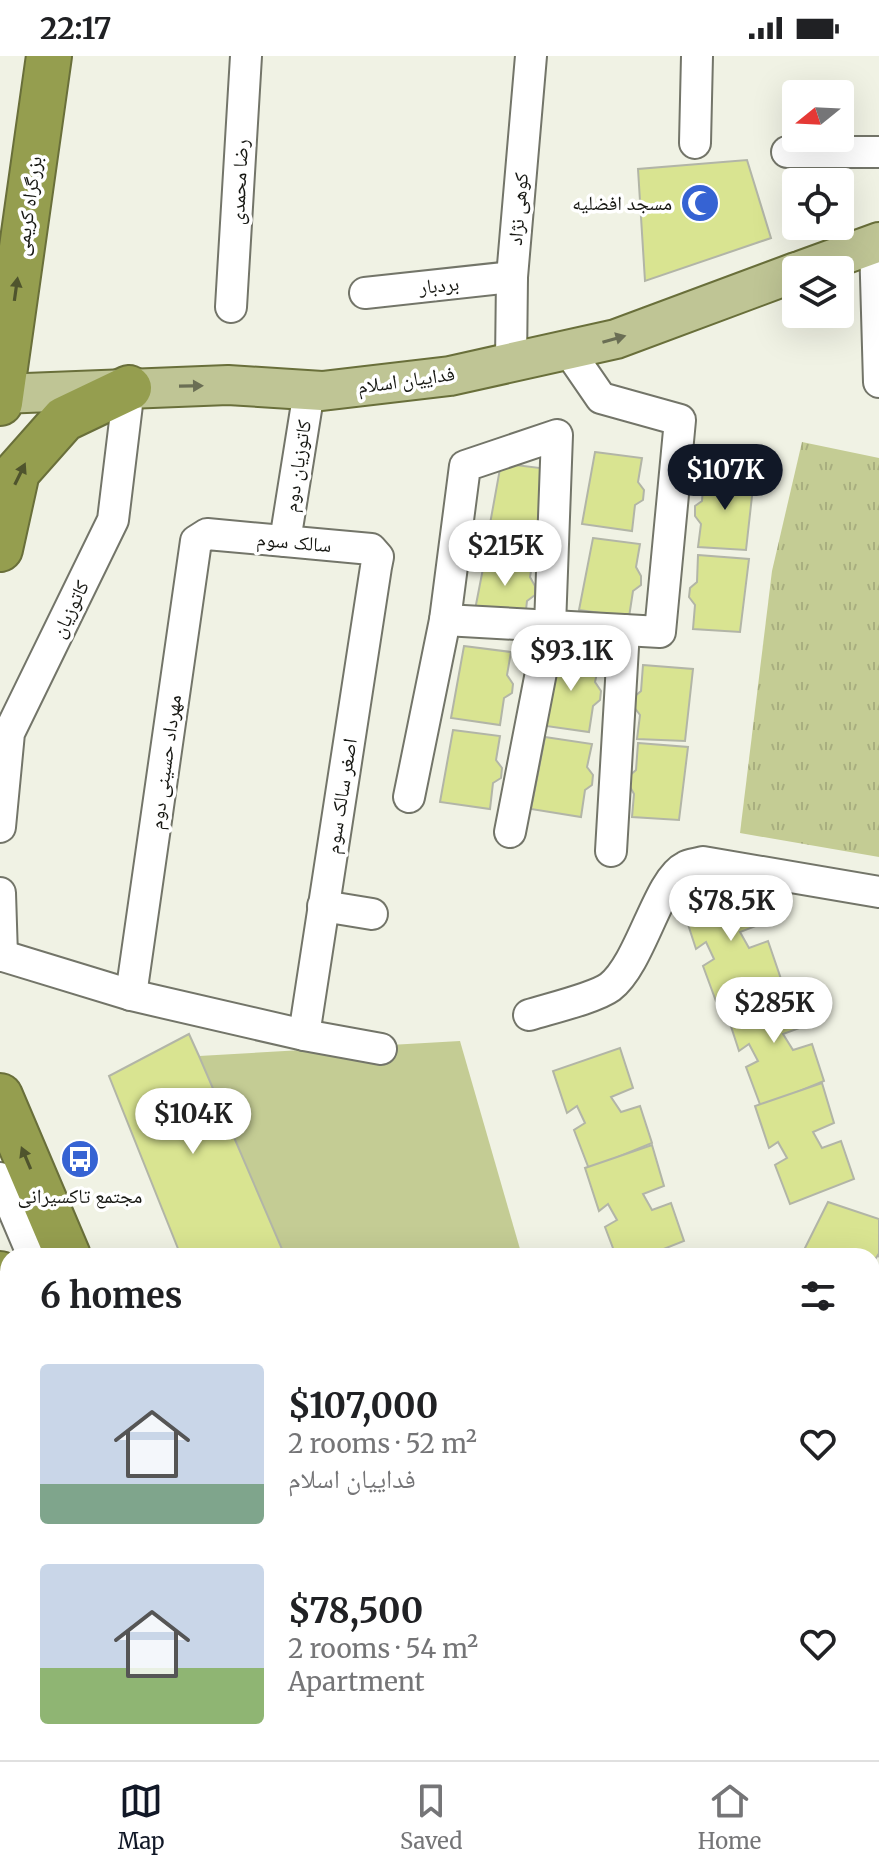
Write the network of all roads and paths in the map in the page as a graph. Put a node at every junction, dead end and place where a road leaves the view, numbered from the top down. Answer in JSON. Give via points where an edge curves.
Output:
{"nodes":[{"id":1,"x":49,"y":56,"type":"edge"},
{"id":2,"x":246,"y":56,"type":"edge"},
{"id":3,"x":531,"y":56,"type":"edge"},
{"id":4,"x":697,"y":56,"type":"edge"},
{"id":5,"x":695,"y":143,"type":"dead end"},
{"id":6,"x":854,"y":152,"type":"edge"},
{"id":7,"x":879,"y":152,"type":"edge"},
{"id":8,"x":877,"y":242,"type":"edge"},
{"id":9,"x":840,"y":256,"type":"edge"},
{"id":10,"x":512,"y":277,"type":"junction"},
{"id":11,"x":782,"y":277,"type":"edge"},
{"id":12,"x":365,"y":293,"type":"dead end"},
{"id":13,"x":231,"y":307,"type":"dead end"},
{"id":14,"x":568,"y":350,"type":"junction"},
{"id":15,"x":511,"y":362,"type":"junction"},
{"id":16,"x":879,"y":382,"type":"edge"},
{"id":17,"x":129,"y":388,"type":"junction"},
{"id":18,"x":309,"y":391,"type":"junction"},
{"id":19,"x":0,"y":397,"type":"edge"},
{"id":20,"x":207,"y":534,"type":"joint"},
{"id":21,"x":285,"y":541,"type":"junction"},
{"id":22,"x":0,"y":549,"type":"edge"},
{"id":23,"x":378,"y":557,"type":"joint"},
{"id":24,"x":445,"y":620,"type":"junction"},
{"id":25,"x":550,"y":626,"type":"junction"},
{"id":26,"x":624,"y":630,"type":"junction"},
{"id":27,"x":409,"y":797,"type":"dead end"},
{"id":28,"x":0,"y":827,"type":"edge"},
{"id":29,"x":510,"y":832,"type":"dead end"},
{"id":30,"x":611,"y":851,"type":"dead end"},
{"id":31,"x":879,"y":892,"type":"edge"},
{"id":32,"x":0,"y":893,"type":"edge"},
{"id":33,"x":323,"y":906,"type":"junction"},
{"id":34,"x":372,"y":914,"type":"dead end"},
{"id":35,"x":1,"y":956,"type":"edge"},
{"id":36,"x":131,"y":995,"type":"junction"},
{"id":37,"x":529,"y":1015,"type":"dead end"},
{"id":38,"x":304,"y":1035,"type":"junction"},
{"id":39,"x":381,"y":1049,"type":"dead end"},
{"id":40,"x":0,"y":1096,"type":"edge"},
{"id":41,"x":0,"y":1178,"type":"edge"},
{"id":42,"x":30,"y":1248,"type":"edge"},
{"id":43,"x":65,"y":1248,"type":"edge"}],
"edges":[{"from":19,"to":1,"type":"highway","name":"بزرگراه کریمی","one_way":true},
{"from":2,"to":13,"type":"street","name":"رضا محمدی"},
{"from":3,"to":10,"type":"street","name":"کوهی نژاد"},
{"from":4,"to":5,"type":"street"},
{"from":6,"to":7,"type":"street"},
{"from":8,"to":9,"type":"main road"},
{"from":8,"to":16,"type":"street"},
{"from":10,"to":12,"type":"street","name":"بردبار"},
{"from":10,"to":15,"type":"street","name":"کوهی نژاد"},
{"from":14,"to":11,"type":"main road","name":"فداییان اسلام","one_way":true,"via":[[616,339]]},
{"from":14,"to":15,"type":"main road","name":"فداییان اسلام"},
{"from":14,"to":26,"type":"street","via":[[601,398],[680,420],[660,632]]},
{"from":15,"to":18,"type":"main road","name":"فداییان اسلام","via":[[450,376]]},
{"from":17,"to":18,"type":"main road","name":"فداییان اسلام","one_way":true,"via":[[228,385]]},
{"from":17,"to":19,"type":"main road","name":"فداییان اسلام"},
{"from":22,"to":17,"type":"highway","one_way":true,"via":[[17,472],[64,419]]},
{"from":17,"to":28,"type":"street","name":"کاتوزیان","via":[[113,520],[9,733]]},
{"from":18,"to":21,"type":"street","name":"کاتوزیان دوم"},
{"from":20,"to":21,"type":"street","name":"سالک سوم"},
{"from":20,"to":36,"type":"street","name":"مهرداد حسینی دوم","via":[[196,541]]},
{"from":21,"to":23,"type":"street","name":"سالک سوم","via":[[371,549]]},
{"from":23,"to":33,"type":"street","name":"اصغر سالک سوم"},
{"from":24,"to":25,"type":"street"},
{"from":24,"to":25,"type":"street","via":[[465,466],[557,435]]},
{"from":24,"to":27,"type":"street"},
{"from":25,"to":26,"type":"street"},
{"from":25,"to":29,"type":"street"},
{"from":26,"to":30,"type":"street"},
{"from":31,"to":37,"type":"street","via":[[703,862],[682,868],[669,883],[630,964],[610,987]]},
{"from":32,"to":35,"type":"street"},
{"from":33,"to":34,"type":"street"},
{"from":33,"to":38,"type":"street","name":"اصغر سالک سوم"},
{"from":35,"to":36,"type":"street"},
{"from":36,"to":38,"type":"street"},
{"from":38,"to":39,"type":"street"},
{"from":43,"to":40,"type":"highway","one_way":true},
{"from":41,"to":42,"type":"street"}]}
